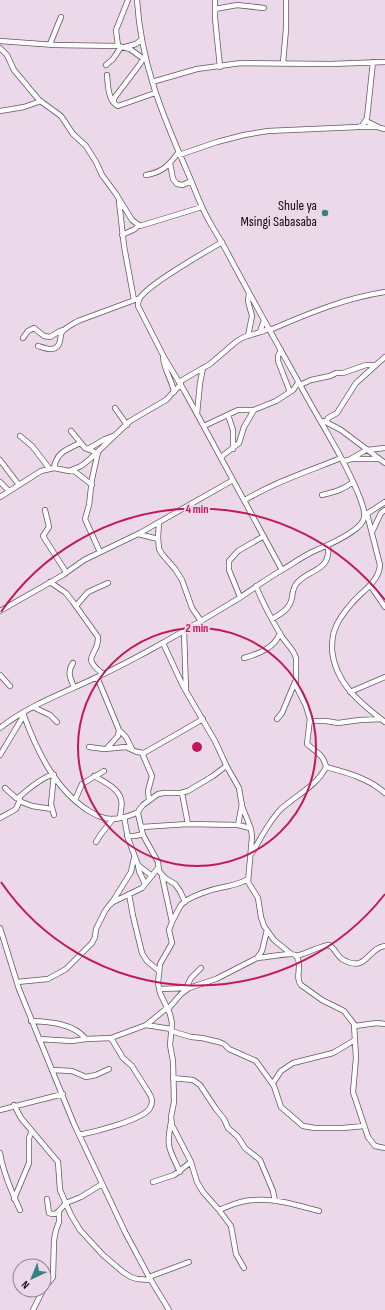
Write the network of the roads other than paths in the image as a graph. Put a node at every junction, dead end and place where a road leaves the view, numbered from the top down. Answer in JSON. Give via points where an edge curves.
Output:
{"nodes":[{"id":1,"x":128,"y":0,"type":"edge"},
{"id":2,"x":137,"y":0,"type":"edge"},
{"id":3,"x":216,"y":0,"type":"edge"},
{"id":4,"x":286,"y":0,"type":"edge"},
{"id":5,"x":264,"y":8,"type":"dead end"},
{"id":6,"x":216,"y":9,"type":"junction"},
{"id":7,"x":61,"y":17,"type":"dead end"},
{"id":8,"x":142,"y":39,"type":"junction"},
{"id":9,"x":0,"y":41,"type":"edge"},
{"id":10,"x":50,"y":44,"type":"junction"},
{"id":11,"x":121,"y":47,"type":"junction"},
{"id":12,"x":0,"y":48,"type":"edge"},
{"id":13,"x":144,"y":59,"type":"junction"},
{"id":14,"x":373,"y":62,"type":"junction"},
{"id":15,"x":385,"y":62,"type":"edge"},
{"id":16,"x":283,"y":63,"type":"junction"},
{"id":17,"x":106,"y":65,"type":"dead end"},
{"id":18,"x":220,"y":66,"type":"junction"},
{"id":19,"x":107,"y":76,"type":"dead end"},
{"id":20,"x":152,"y":82,"type":"junction"},
{"id":21,"x":155,"y":93,"type":"junction"},
{"id":22,"x":41,"y":102,"type":"junction"},
{"id":23,"x":113,"y":102,"type":"junction"},
{"id":24,"x":0,"y":111,"type":"edge"},
{"id":25,"x":366,"y":120,"type":"junction"},
{"id":26,"x":359,"y":127,"type":"junction"},
{"id":27,"x":379,"y":127,"type":"junction"},
{"id":28,"x":385,"y":129,"type":"edge"},
{"id":29,"x":179,"y":154,"type":"junction"},
{"id":30,"x":170,"y":163,"type":"junction"},
{"id":31,"x":146,"y":175,"type":"dead end"},
{"id":32,"x":191,"y":181,"type":"junction"},
{"id":33,"x":119,"y":199,"type":"junction"},
{"id":34,"x":202,"y":207,"type":"junction"},
{"id":35,"x":139,"y":225,"type":"junction"},
{"id":36,"x":122,"y":235,"type":"junction"},
{"id":37,"x":222,"y":242,"type":"junction"},
{"id":38,"x":249,"y":293,"type":"junction"},
{"id":39,"x":385,"y":293,"type":"edge"},
{"id":40,"x":140,"y":298,"type":"junction"},
{"id":41,"x":134,"y":300,"type":"junction"},
{"id":42,"x":264,"y":320,"type":"junction"},
{"id":43,"x":269,"y":329,"type":"junction"},
{"id":44,"x":64,"y":330,"type":"junction"},
{"id":45,"x":260,"y":332,"type":"junction"},
{"id":46,"x":248,"y":336,"type":"junction"},
{"id":47,"x":23,"y":338,"type":"dead end"},
{"id":48,"x":38,"y":346,"type":"dead end"},
{"id":49,"x":281,"y":350,"type":"junction"},
{"id":50,"x":163,"y":355,"type":"junction"},
{"id":51,"x":385,"y":357,"type":"edge"},
{"id":52,"x":376,"y":365,"type":"junction"},
{"id":53,"x":203,"y":368,"type":"junction"},
{"id":54,"x":180,"y":383,"type":"junction"},
{"id":55,"x":299,"y":384,"type":"junction"},
{"id":56,"x":174,"y":392,"type":"junction"},
{"id":57,"x":290,"y":392,"type":"junction"},
{"id":58,"x":115,"y":408,"type":"dead end"},
{"id":59,"x":254,"y":410,"type":"junction"},
{"id":60,"x":197,"y":414,"type":"junction"},
{"id":61,"x":228,"y":415,"type":"junction"},
{"id":62,"x":320,"y":418,"type":"junction"},
{"id":63,"x":326,"y":422,"type":"junction"},
{"id":64,"x":127,"y":425,"type":"junction"},
{"id":65,"x":204,"y":426,"type":"junction"},
{"id":66,"x":71,"y":431,"type":"dead end"},
{"id":67,"x":20,"y":436,"type":"dead end"},
{"id":68,"x":115,"y":436,"type":"junction"},
{"id":69,"x":80,"y":443,"type":"junction"},
{"id":70,"x":385,"y":448,"type":"edge"},
{"id":71,"x":88,"y":449,"type":"junction"},
{"id":72,"x":233,"y":449,"type":"junction"},
{"id":73,"x":366,"y":450,"type":"junction"},
{"id":74,"x":98,"y":453,"type":"junction"},
{"id":75,"x":221,"y":457,"type":"junction"},
{"id":76,"x":342,"y":459,"type":"junction"},
{"id":77,"x":351,"y":459,"type":"junction"},
{"id":78,"x":380,"y":459,"type":"junction"},
{"id":79,"x":0,"y":460,"type":"edge"},
{"id":80,"x":385,"y":463,"type":"edge"},
{"id":81,"x":49,"y":468,"type":"junction"},
{"id":82,"x":54,"y":468,"type":"junction"},
{"id":83,"x":73,"y":470,"type":"junction"},
{"id":84,"x":233,"y":480,"type":"junction"},
{"id":85,"x":0,"y":482,"type":"edge"},
{"id":86,"x":353,"y":482,"type":"junction"},
{"id":87,"x":19,"y":485,"type":"junction"},
{"id":88,"x":92,"y":485,"type":"junction"},
{"id":89,"x":10,"y":491,"type":"junction"},
{"id":90,"x":322,"y":495,"type":"dead end"},
{"id":91,"x":0,"y":497,"type":"edge"},
{"id":92,"x":245,"y":500,"type":"junction"},
{"id":93,"x":385,"y":502,"type":"edge"},
{"id":94,"x":45,"y":510,"type":"dead end"},
{"id":95,"x":385,"y":510,"type":"edge"},
{"id":96,"x":366,"y":515,"type":"junction"},
{"id":97,"x":159,"y":523,"type":"junction"},
{"id":98,"x":372,"y":532,"type":"junction"},
{"id":99,"x":138,"y":534,"type":"junction"},
{"id":100,"x":264,"y":536,"type":"junction"},
{"id":101,"x":158,"y":539,"type":"junction"},
{"id":102,"x":328,"y":545,"type":"junction"},
{"id":103,"x":100,"y":552,"type":"junction"},
{"id":104,"x":282,"y":570,"type":"junction"},
{"id":105,"x":66,"y":572,"type":"junction"},
{"id":106,"x":50,"y":582,"type":"junction"},
{"id":107,"x":108,"y":583,"type":"dead end"},
{"id":108,"x":370,"y":584,"type":"junction"},
{"id":109,"x":256,"y":586,"type":"junction"},
{"id":110,"x":240,"y":597,"type":"junction"},
{"id":111,"x":76,"y":606,"type":"junction"},
{"id":112,"x":385,"y":607,"type":"edge"},
{"id":113,"x":0,"y":611,"type":"edge"},
{"id":114,"x":272,"y":619,"type":"junction"},
{"id":115,"x":202,"y":621,"type":"junction"},
{"id":116,"x":184,"y":631,"type":"junction"},
{"id":117,"x":280,"y":633,"type":"junction"},
{"id":118,"x":164,"y":643,"type":"junction"},
{"id":119,"x":244,"y":658,"type":"dead end"},
{"id":120,"x":73,"y":663,"type":"dead end"},
{"id":121,"x":103,"y":674,"type":"junction"},
{"id":122,"x":0,"y":675,"type":"edge"},
{"id":123,"x":97,"y":677,"type":"junction"},
{"id":124,"x":385,"y":677,"type":"edge"},
{"id":125,"x":296,"y":681,"type":"junction"},
{"id":126,"x":10,"y":686,"type":"dead end"},
{"id":127,"x":74,"y":687,"type":"junction"},
{"id":128,"x":186,"y":692,"type":"junction"},
{"id":129,"x":350,"y":692,"type":"junction"},
{"id":130,"x":33,"y":707,"type":"junction"},
{"id":131,"x":24,"y":714,"type":"junction"},
{"id":132,"x":203,"y":719,"type":"junction"},
{"id":133,"x":276,"y":719,"type":"dead end"},
{"id":134,"x":310,"y":720,"type":"junction"},
{"id":135,"x":383,"y":720,"type":"edge"},
{"id":136,"x":57,"y":722,"type":"dead end"},
{"id":137,"x":2,"y":724,"type":"edge"},
{"id":138,"x":0,"y":728,"type":"edge"},
{"id":139,"x":119,"y":730,"type":"junction"},
{"id":140,"x":89,"y":748,"type":"dead end"},
{"id":141,"x":107,"y":748,"type":"junction"},
{"id":142,"x":2,"y":749,"type":"edge"},
{"id":143,"x":132,"y":749,"type":"junction"},
{"id":144,"x":142,"y":753,"type":"junction"},
{"id":145,"x":0,"y":756,"type":"edge"},
{"id":146,"x":226,"y":766,"type":"junction"},
{"id":147,"x":326,"y":767,"type":"junction"},
{"id":148,"x":104,"y":771,"type":"dead end"},
{"id":149,"x":54,"y":774,"type":"junction"},
{"id":150,"x":94,"y":776,"type":"junction"},
{"id":151,"x":5,"y":788,"type":"dead end"},
{"id":152,"x":182,"y":793,"type":"junction"},
{"id":153,"x":385,"y":793,"type":"edge"},
{"id":154,"x":20,"y":799,"type":"junction"},
{"id":155,"x":75,"y":800,"type":"junction"},
{"id":156,"x":149,"y":800,"type":"junction"},
{"id":157,"x":242,"y":802,"type":"junction"},
{"id":158,"x":52,"y":809,"type":"junction"},
{"id":159,"x":138,"y":812,"type":"junction"},
{"id":160,"x":54,"y":814,"type":"dead end"},
{"id":161,"x":0,"y":818,"type":"edge"},
{"id":162,"x":122,"y":818,"type":"junction"},
{"id":163,"x":113,"y":819,"type":"junction"},
{"id":164,"x":188,"y":824,"type":"junction"},
{"id":165,"x":238,"y":825,"type":"junction"},
{"id":166,"x":142,"y":828,"type":"junction"},
{"id":167,"x":250,"y":828,"type":"junction"},
{"id":168,"x":143,"y":834,"type":"junction"},
{"id":169,"x":127,"y":836,"type":"junction"},
{"id":170,"x":96,"y":842,"type":"dead end"},
{"id":171,"x":251,"y":854,"type":"junction"},
{"id":172,"x":134,"y":857,"type":"junction"},
{"id":173,"x":138,"y":865,"type":"junction"},
{"id":174,"x":158,"y":868,"type":"junction"},
{"id":175,"x":152,"y":876,"type":"junction"},
{"id":176,"x":162,"y":876,"type":"junction"},
{"id":177,"x":248,"y":879,"type":"junction"},
{"id":178,"x":145,"y":884,"type":"junction"},
{"id":179,"x":129,"y":894,"type":"junction"},
{"id":180,"x":185,"y":902,"type":"junction"},
{"id":181,"x":111,"y":904,"type":"junction"},
{"id":182,"x":172,"y":922,"type":"junction"},
{"id":183,"x":0,"y":928,"type":"edge"},
{"id":184,"x":267,"y":930,"type":"junction"},
{"id":185,"x":385,"y":946,"type":"edge"},
{"id":186,"x":290,"y":953,"type":"junction"},
{"id":187,"x":296,"y":956,"type":"junction"},
{"id":188,"x":257,"y":958,"type":"junction"},
{"id":189,"x":201,"y":968,"type":"dead end"},
{"id":190,"x":159,"y":971,"type":"junction"},
{"id":191,"x":17,"y":982,"type":"junction"},
{"id":192,"x":187,"y":988,"type":"junction"},
{"id":193,"x":159,"y":989,"type":"junction"},
{"id":194,"x":167,"y":1009,"type":"junction"},
{"id":195,"x":32,"y":1021,"type":"junction"},
{"id":196,"x":385,"y":1024,"type":"edge"},
{"id":197,"x":146,"y":1025,"type":"junction"},
{"id":198,"x":355,"y":1026,"type":"junction"},
{"id":199,"x":171,"y":1030,"type":"junction"},
{"id":200,"x":111,"y":1038,"type":"junction"},
{"id":201,"x":39,"y":1039,"type":"junction"},
{"id":202,"x":86,"y":1039,"type":"junction"},
{"id":203,"x":355,"y":1040,"type":"junction"},
{"id":204,"x":109,"y":1069,"type":"dead end"},
{"id":205,"x":52,"y":1070,"type":"junction"},
{"id":206,"x":173,"y":1078,"type":"junction"},
{"id":207,"x":273,"y":1083,"type":"junction"},
{"id":208,"x":63,"y":1094,"type":"junction"},
{"id":209,"x":14,"y":1105,"type":"junction"},
{"id":210,"x":0,"y":1110,"type":"edge"},
{"id":211,"x":171,"y":1120,"type":"junction"},
{"id":212,"x":364,"y":1126,"type":"junction"},
{"id":213,"x":32,"y":1131,"type":"junction"},
{"id":214,"x":79,"y":1135,"type":"junction"},
{"id":215,"x":385,"y":1148,"type":"edge"},
{"id":216,"x":0,"y":1154,"type":"edge"},
{"id":217,"x":191,"y":1162,"type":"junction"},
{"id":218,"x":180,"y":1172,"type":"junction"},
{"id":219,"x":153,"y":1182,"type":"dead end"},
{"id":220,"x":102,"y":1184,"type":"junction"},
{"id":221,"x":14,"y":1199,"type":"junction"},
{"id":222,"x":47,"y":1199,"type":"dead end"},
{"id":223,"x":275,"y":1201,"type":"junction"},
{"id":224,"x":66,"y":1204,"type":"junction"},
{"id":225,"x":20,"y":1210,"type":"dead end"},
{"id":226,"x":219,"y":1210,"type":"junction"},
{"id":227,"x":59,"y":1211,"type":"junction"},
{"id":228,"x":319,"y":1211,"type":"dead end"},
{"id":229,"x":189,"y":1262,"type":"dead end"},
{"id":230,"x":244,"y":1268,"type":"dead end"},
{"id":231,"x":52,"y":1278,"type":"edge"},
{"id":232,"x":149,"y":1279,"type":"junction"},
{"id":233,"x":39,"y":1298,"type":"edge"},
{"id":234,"x":34,"y":1309,"type":"edge"},
{"id":235,"x":169,"y":1310,"type":"edge"}],
"edges":[{"from":1,"to":11,"type":"street","via":[[116,30]]},
{"from":2,"to":8,"type":"street"},
{"from":3,"to":6,"type":"street"},
{"from":4,"to":16,"type":"street"},
{"from":5,"to":6,"type":"street","via":[[237,5]]},
{"from":6,"to":18,"type":"street"},
{"from":7,"to":10,"type":"street"},
{"from":8,"to":11,"type":"street","via":[[136,44]]},
{"from":8,"to":13,"type":"street"},
{"from":9,"to":10,"type":"street"},
{"from":10,"to":11,"type":"street"},
{"from":11,"to":13,"type":"street","via":[[130,49]]},
{"from":11,"to":17,"type":"street","via":[[114,59]]},
{"from":12,"to":22,"type":"street"},
{"from":13,"to":20,"type":"street"},
{"from":13,"to":23,"type":"street"},
{"from":14,"to":15,"type":"street"},
{"from":14,"to":16,"type":"street"},
{"from":14,"to":25,"type":"street"},
{"from":16,"to":18,"type":"street","via":[[253,62]]},
{"from":18,"to":20,"type":"street","via":[[197,69]]},
{"from":19,"to":23,"type":"street"},
{"from":20,"to":21,"type":"street"},
{"from":21,"to":23,"type":"street","via":[[121,106]]},
{"from":21,"to":29,"type":"street"},
{"from":22,"to":24,"type":"street"},
{"from":22,"to":33,"type":"street","via":[[61,116],[73,134],[86,146]]},
{"from":25,"to":26,"type":"street"},
{"from":25,"to":27,"type":"street"},
{"from":26,"to":27,"type":"street"},
{"from":26,"to":29,"type":"street","via":[[244,134]]},
{"from":27,"to":28,"type":"street"},
{"from":29,"to":30,"type":"street"},
{"from":29,"to":32,"type":"street"},
{"from":30,"to":31,"type":"street","via":[[161,171]]},
{"from":30,"to":32,"type":"street","via":[[173,179],[177,184],[183,185]]},
{"from":32,"to":34,"type":"street"},
{"from":33,"to":35,"type":"street","via":[[132,220]]},
{"from":33,"to":36,"type":"street"},
{"from":34,"to":35,"type":"street"},
{"from":34,"to":37,"type":"street"},
{"from":35,"to":36,"type":"street"},
{"from":36,"to":41,"type":"street"},
{"from":37,"to":38,"type":"street"},
{"from":37,"to":40,"type":"street","via":[[163,278]]},
{"from":38,"to":42,"type":"street"},
{"from":38,"to":46,"type":"street","via":[[248,301],[252,316]]},
{"from":39,"to":43,"type":"street","via":[[349,300]]},
{"from":40,"to":41,"type":"street"},
{"from":40,"to":50,"type":"street","via":[[138,306]]},
{"from":41,"to":44,"type":"street","via":[[78,321]]},
{"from":42,"to":43,"type":"street"},
{"from":42,"to":45,"type":"street"},
{"from":43,"to":45,"type":"street"},
{"from":43,"to":49,"type":"street"},
{"from":44,"to":47,"type":"street","via":[[50,337],[44,336],[34,328]]},
{"from":44,"to":48,"type":"street","via":[[60,334],[60,342],[54,349]]},
{"from":45,"to":46,"type":"street"},
{"from":46,"to":53,"type":"street","via":[[237,341]]},
{"from":49,"to":55,"type":"street"},
{"from":49,"to":57,"type":"street","via":[[278,361]]},
{"from":50,"to":54,"type":"street"},
{"from":50,"to":56,"type":"street"},
{"from":51,"to":52,"type":"street"},
{"from":52,"to":55,"type":"street"},
{"from":52,"to":63,"type":"street","via":[[356,383],[337,413]]},
{"from":53,"to":54,"type":"street"},
{"from":53,"to":60,"type":"street"},
{"from":54,"to":56,"type":"street"},
{"from":54,"to":60,"type":"street"},
{"from":55,"to":57,"type":"street"},
{"from":55,"to":62,"type":"street"},
{"from":56,"to":64,"type":"street"},
{"from":57,"to":59,"type":"street"},
{"from":58,"to":64,"type":"street"},
{"from":59,"to":61,"type":"street","via":[[238,410]]},
{"from":59,"to":72,"type":"street","via":[[244,427],[239,443]]},
{"from":60,"to":65,"type":"street"},
{"from":61,"to":65,"type":"street"},
{"from":61,"to":72,"type":"street","via":[[233,430]]},
{"from":62,"to":63,"type":"street"},
{"from":62,"to":76,"type":"street"},
{"from":63,"to":73,"type":"street","via":[[341,430]]},
{"from":64,"to":68,"type":"street"},
{"from":65,"to":75,"type":"street"},
{"from":66,"to":69,"type":"street"},
{"from":67,"to":81,"type":"street","via":[[32,446]]},
{"from":68,"to":71,"type":"street"},
{"from":68,"to":74,"type":"street"},
{"from":69,"to":71,"type":"street"},
{"from":69,"to":82,"type":"street","via":[[62,452],[56,458]]},
{"from":70,"to":73,"type":"street"},
{"from":71,"to":74,"type":"street"},
{"from":72,"to":75,"type":"street"},
{"from":73,"to":77,"type":"street"},
{"from":73,"to":78,"type":"street"},
{"from":74,"to":83,"type":"street"},
{"from":74,"to":88,"type":"street"},
{"from":75,"to":84,"type":"street"},
{"from":76,"to":77,"type":"street"},
{"from":76,"to":86,"type":"street"},
{"from":76,"to":92,"type":"street","via":[[260,490]]},
{"from":77,"to":78,"type":"street"},
{"from":78,"to":80,"type":"street"},
{"from":79,"to":87,"type":"street"},
{"from":81,"to":82,"type":"street"},
{"from":81,"to":87,"type":"street"},
{"from":82,"to":83,"type":"street"},
{"from":83,"to":88,"type":"street"},
{"from":84,"to":92,"type":"street"},
{"from":84,"to":97,"type":"street"},
{"from":85,"to":89,"type":"street"},
{"from":86,"to":90,"type":"street","via":[[339,491]]},
{"from":86,"to":96,"type":"street"},
{"from":87,"to":89,"type":"street"},
{"from":88,"to":103,"type":"street","via":[[85,519]]},
{"from":89,"to":91,"type":"street"},
{"from":92,"to":100,"type":"street"},
{"from":93,"to":96,"type":"street"},
{"from":94,"to":105,"type":"street","via":[[49,526],[43,536]]},
{"from":95,"to":98,"type":"street"},
{"from":96,"to":98,"type":"street"},
{"from":96,"to":102,"type":"street","via":[[359,526]]},
{"from":97,"to":99,"type":"street"},
{"from":97,"to":101,"type":"street"},
{"from":98,"to":108,"type":"street","via":[[380,565],[378,574]]},
{"from":99,"to":101,"type":"street"},
{"from":99,"to":103,"type":"street"},
{"from":100,"to":104,"type":"street"},
{"from":100,"to":110,"type":"street","via":[[238,551],[228,561]]},
{"from":101,"to":115,"type":"street","via":[[162,554],[179,574],[192,608]]},
{"from":102,"to":104,"type":"street"},
{"from":102,"to":114,"type":"street","via":[[328,558],[324,564],[298,582],[288,608]]},
{"from":103,"to":105,"type":"street"},
{"from":104,"to":109,"type":"street"},
{"from":105,"to":106,"type":"street"},
{"from":106,"to":111,"type":"street","via":[[66,594]]},
{"from":106,"to":113,"type":"street"},
{"from":107,"to":111,"type":"street","via":[[88,592]]},
{"from":108,"to":112,"type":"street"},
{"from":108,"to":129,"type":"street","via":[[345,613],[333,637],[333,659],[340,678]]},
{"from":109,"to":110,"type":"street"},
{"from":109,"to":114,"type":"street"},
{"from":110,"to":115,"type":"street"},
{"from":111,"to":121,"type":"street","via":[[98,637],[91,661]]},
{"from":114,"to":117,"type":"street"},
{"from":115,"to":116,"type":"street"},
{"from":116,"to":118,"type":"street"},
{"from":116,"to":128,"type":"street"},
{"from":117,"to":119,"type":"street","via":[[274,645]]},
{"from":117,"to":125,"type":"street","via":[[295,653]]},
{"from":118,"to":121,"type":"street"},
{"from":118,"to":128,"type":"street"},
{"from":120,"to":127,"type":"street","via":[[69,673]]},
{"from":121,"to":123,"type":"street"},
{"from":122,"to":126,"type":"street"},
{"from":123,"to":127,"type":"street"},
{"from":123,"to":139,"type":"street"},
{"from":124,"to":129,"type":"street"},
{"from":125,"to":133,"type":"street","via":[[282,713]]},
{"from":125,"to":134,"type":"street"},
{"from":127,"to":130,"type":"street"},
{"from":128,"to":132,"type":"street"},
{"from":129,"to":135,"type":"street"},
{"from":130,"to":131,"type":"street"},
{"from":130,"to":136,"type":"street","via":[[50,715]]},
{"from":131,"to":137,"type":"street"},
{"from":131,"to":142,"type":"street"},
{"from":131,"to":149,"type":"street","via":[[39,750]]},
{"from":132,"to":144,"type":"street"},
{"from":132,"to":146,"type":"street"},
{"from":134,"to":135,"type":"street","via":[[338,723]]},
{"from":134,"to":147,"type":"street","via":[[307,744],[325,760]]},
{"from":137,"to":138,"type":"street"},
{"from":139,"to":141,"type":"street","via":[[118,736]]},
{"from":139,"to":143,"type":"street"},
{"from":140,"to":141,"type":"street"},
{"from":141,"to":143,"type":"street","via":[[120,746]]},
{"from":142,"to":145,"type":"street"},
{"from":143,"to":144,"type":"street"},
{"from":144,"to":156,"type":"street","via":[[152,776],[148,791]]},
{"from":146,"to":152,"type":"street","via":[[200,785]]},
{"from":146,"to":157,"type":"street","via":[[239,788]]},
{"from":147,"to":153,"type":"street","via":[[367,780]]},
{"from":147,"to":171,"type":"street","via":[[320,778],[272,820]]},
{"from":148,"to":150,"type":"street"},
{"from":149,"to":154,"type":"street","via":[[45,777]]},
{"from":149,"to":155,"type":"street"},
{"from":149,"to":158,"type":"street"},
{"from":150,"to":155,"type":"street","via":[[82,784]]},
{"from":150,"to":162,"type":"street","via":[[119,794]]},
{"from":151,"to":154,"type":"street"},
{"from":152,"to":156,"type":"street","via":[[158,794]]},
{"from":152,"to":164,"type":"street"},
{"from":154,"to":158,"type":"street","via":[[32,806]]},
{"from":154,"to":161,"type":"street","via":[[16,809]]},
{"from":155,"to":163,"type":"street","via":[[98,816]]},
{"from":156,"to":159,"type":"street"},
{"from":157,"to":165,"type":"street"},
{"from":157,"to":167,"type":"street"},
{"from":158,"to":160,"type":"street"},
{"from":159,"to":162,"type":"street"},
{"from":159,"to":166,"type":"street"},
{"from":162,"to":163,"type":"street"},
{"from":162,"to":169,"type":"street"},
{"from":163,"to":170,"type":"street"},
{"from":164,"to":165,"type":"street"},
{"from":164,"to":166,"type":"street"},
{"from":165,"to":167,"type":"street"},
{"from":166,"to":168,"type":"street"},
{"from":167,"to":171,"type":"street"},
{"from":168,"to":169,"type":"street"},
{"from":168,"to":174,"type":"street","via":[[156,858]]},
{"from":169,"to":172,"type":"street"},
{"from":171,"to":177,"type":"street"},
{"from":172,"to":173,"type":"street"},
{"from":172,"to":181,"type":"street","via":[[131,872]]},
{"from":173,"to":175,"type":"street"},
{"from":173,"to":178,"type":"street"},
{"from":174,"to":175,"type":"street"},
{"from":174,"to":176,"type":"street"},
{"from":175,"to":178,"type":"street"},
{"from":176,"to":180,"type":"street","via":[[175,884]]},
{"from":176,"to":182,"type":"street"},
{"from":177,"to":180,"type":"street"},
{"from":177,"to":184,"type":"street","via":[[258,898],[261,917]]},
{"from":178,"to":179,"type":"street"},
{"from":179,"to":181,"type":"street"},
{"from":179,"to":190,"type":"street","via":[[142,953],[146,961]]},
{"from":180,"to":182,"type":"street"},
{"from":181,"to":191,"type":"street","via":[[96,929],[92,943],[66,969],[48,979]]},
{"from":182,"to":190,"type":"street","via":[[169,930],[172,943],[161,960]]},
{"from":183,"to":191,"type":"street"},
{"from":184,"to":186,"type":"street","via":[[274,940]]},
{"from":184,"to":188,"type":"street","via":[[262,951]]},
{"from":185,"to":187,"type":"street","via":[[378,948],[358,963],[343,959],[329,945]]},
{"from":186,"to":187,"type":"street"},
{"from":186,"to":188,"type":"street"},
{"from":187,"to":198,"type":"street","via":[[299,964],[299,983],[316,996],[344,1011]]},
{"from":188,"to":192,"type":"street","via":[[216,979]]},
{"from":189,"to":192,"type":"street","via":[[191,978]]},
{"from":190,"to":193,"type":"street"},
{"from":191,"to":195,"type":"street"},
{"from":192,"to":193,"type":"street"},
{"from":192,"to":194,"type":"street"},
{"from":193,"to":194,"type":"street"},
{"from":194,"to":197,"type":"street"},
{"from":194,"to":199,"type":"street","via":[[172,1023]]},
{"from":195,"to":201,"type":"street"},
{"from":195,"to":202,"type":"street","via":[[68,1026],[77,1030]]},
{"from":196,"to":198,"type":"street"},
{"from":197,"to":199,"type":"street"},
{"from":197,"to":200,"type":"street"},
{"from":198,"to":203,"type":"street"},
{"from":199,"to":206,"type":"street"},
{"from":199,"to":207,"type":"street","via":[[191,1038],[224,1044],[229,1049],[256,1061]]},
{"from":200,"to":202,"type":"street"},
{"from":200,"to":214,"type":"street","via":[[151,1097],[151,1106],[136,1117],[114,1126]]},
{"from":201,"to":202,"type":"street"},
{"from":201,"to":205,"type":"street"},
{"from":203,"to":207,"type":"street","via":[[332,1053],[292,1063],[281,1071]]},
{"from":203,"to":212,"type":"street","via":[[353,1092]]},
{"from":204,"to":205,"type":"street","via":[[86,1077],[72,1071]]},
{"from":205,"to":208,"type":"street"},
{"from":206,"to":211,"type":"street","via":[[174,1102]]},
{"from":206,"to":223,"type":"street","via":[[193,1080],[200,1084],[228,1128],[245,1148],[260,1160]]},
{"from":207,"to":212,"type":"street","via":[[281,1107],[303,1126]]},
{"from":208,"to":209,"type":"street"},
{"from":208,"to":214,"type":"street"},
{"from":209,"to":210,"type":"street"},
{"from":209,"to":213,"type":"street"},
{"from":211,"to":217,"type":"street","via":[[173,1129]]},
{"from":211,"to":218,"type":"street","via":[[168,1146]]},
{"from":212,"to":215,"type":"street","via":[[375,1146]]},
{"from":213,"to":221,"type":"street","via":[[29,1138],[28,1167]]},
{"from":213,"to":224,"type":"street","via":[[58,1162],[60,1190]]},
{"from":214,"to":220,"type":"street"},
{"from":216,"to":221,"type":"street"},
{"from":217,"to":218,"type":"street"},
{"from":217,"to":226,"type":"street","via":[[197,1182]]},
{"from":218,"to":219,"type":"street"},
{"from":220,"to":224,"type":"street"},
{"from":220,"to":232,"type":"street"},
{"from":221,"to":225,"type":"street"},
{"from":222,"to":227,"type":"street","via":[[49,1213]]},
{"from":223,"to":226,"type":"street","via":[[256,1199]]},
{"from":223,"to":228,"type":"street"},
{"from":224,"to":227,"type":"street"},
{"from":224,"to":232,"type":"street","via":[[80,1230],[103,1255],[131,1277]]},
{"from":226,"to":230,"type":"street","via":[[231,1226],[236,1254]]},
{"from":227,"to":231,"type":"street"},
{"from":229,"to":232,"type":"street"},
{"from":232,"to":235,"type":"street"},
{"from":233,"to":234,"type":"street"}]}
